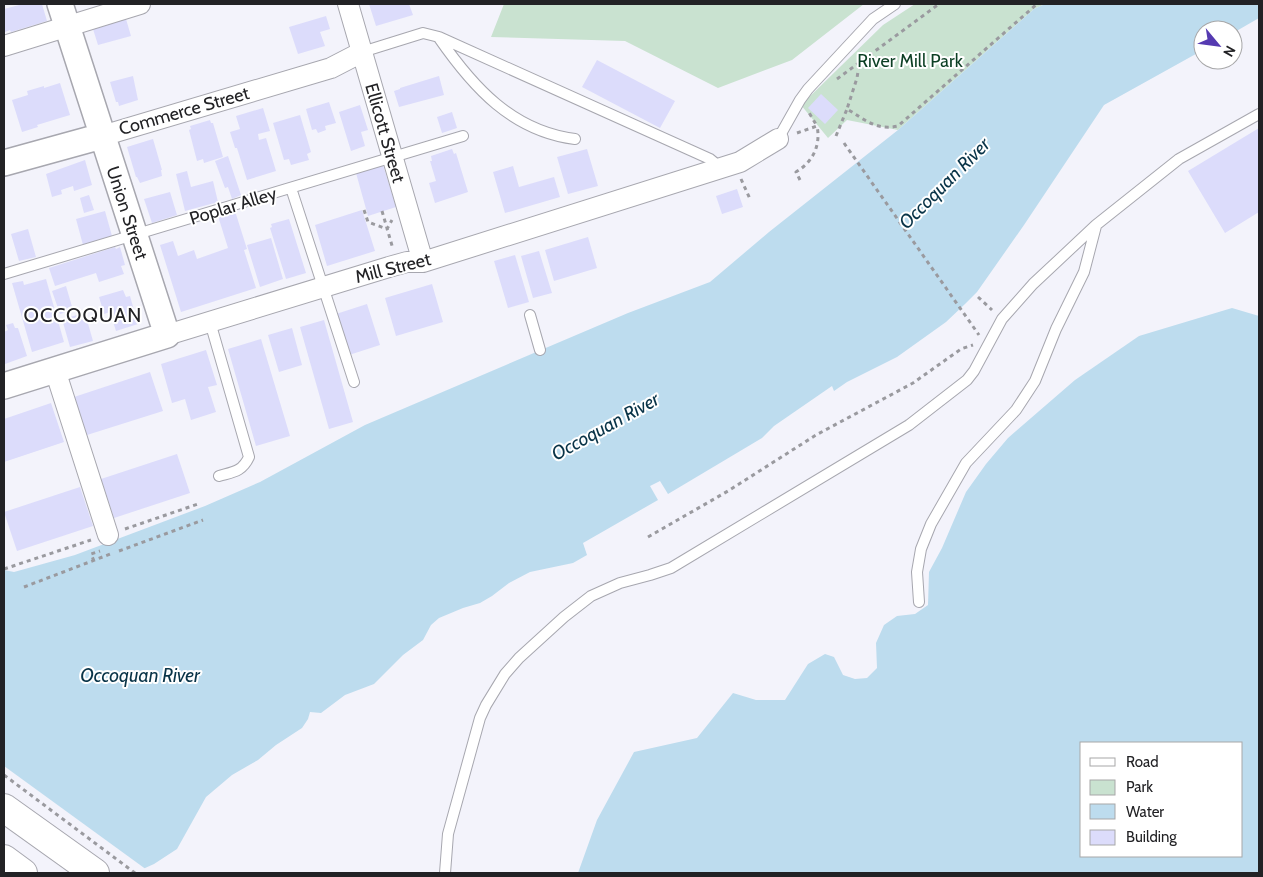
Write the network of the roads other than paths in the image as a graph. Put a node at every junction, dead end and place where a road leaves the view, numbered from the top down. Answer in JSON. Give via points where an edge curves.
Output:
{"nodes":[{"id":1,"x":140,"y":4,"type":"edge"},
{"id":2,"x":348,"y":4,"type":"edge"},
{"id":3,"x":895,"y":4,"type":"edge"},
{"id":4,"x":64,"y":15,"type":"edge"},
{"id":5,"x":439,"y":37,"type":"junction"},
{"id":6,"x":4,"y":46,"type":"edge"},
{"id":7,"x":362,"y":52,"type":"junction"},
{"id":8,"x":1259,"y":114,"type":"edge"},
{"id":9,"x":102,"y":136,"type":"junction"},
{"id":10,"x":463,"y":136,"type":"dead end"},
{"id":11,"x":575,"y":138,"type":"dead end"},
{"id":12,"x":778,"y":140,"type":"joint"},
{"id":13,"x":392,"y":158,"type":"junction"},
{"id":14,"x":4,"y":163,"type":"edge"},
{"id":15,"x":721,"y":168,"type":"junction"},
{"id":16,"x":291,"y":188,"type":"junction"},
{"id":17,"x":1096,"y":225,"type":"junction"},
{"id":18,"x":134,"y":235,"type":"junction"},
{"id":19,"x":423,"y":262,"type":"junction"},
{"id":20,"x":4,"y":274,"type":"edge"},
{"id":21,"x":323,"y":287,"type":"junction"},
{"id":22,"x":530,"y":315,"type":"dead end"},
{"id":23,"x":210,"y":322,"type":"junction"},
{"id":24,"x":166,"y":336,"type":"junction"},
{"id":25,"x":540,"y":350,"type":"dead end"},
{"id":26,"x":55,"y":370,"type":"junction"},
{"id":27,"x":354,"y":382,"type":"dead end"},
{"id":28,"x":4,"y":386,"type":"edge"},
{"id":29,"x":219,"y":476,"type":"dead end"},
{"id":30,"x":108,"y":535,"type":"dead end"},
{"id":31,"x":919,"y":602,"type":"dead end"},
{"id":32,"x":4,"y":808,"type":"edge"},
{"id":33,"x":4,"y":859,"type":"edge"},
{"id":34,"x":23,"y":873,"type":"edge"},
{"id":35,"x":94,"y":873,"type":"edge"},
{"id":36,"x":445,"y":873,"type":"edge"}],
"edges":[{"from":1,"to":4,"type":"street"},
{"from":2,"to":7,"type":"street","name":"Ellicott Street"},
{"from":3,"to":12,"type":"lane","via":[[873,19],[808,89]]},
{"from":4,"to":6,"type":"street"},
{"from":4,"to":9,"type":"street","name":"Union Street"},
{"from":5,"to":7,"type":"lane","via":[[423,33]]},
{"from":5,"to":11,"type":"lane","via":[[457,64],[488,98],[534,128],[559,137]]},
{"from":5,"to":15,"type":"lane","via":[[710,159]]},
{"from":7,"to":9,"type":"street","name":"Commerce Street","via":[[331,68]]},
{"from":7,"to":13,"type":"street","name":"Ellicott Street"},
{"from":8,"to":17,"type":"lane","via":[[1179,158]]},
{"from":9,"to":14,"type":"street","name":"Commerce Street"},
{"from":9,"to":18,"type":"street","name":"Union Street"},
{"from":10,"to":13,"type":"lane","name":"Poplar Alley"},
{"from":12,"to":15,"type":"street","name":"Mill Street","via":[[740,162]]},
{"from":13,"to":16,"type":"lane","name":"Poplar Alley"},
{"from":13,"to":19,"type":"street","name":"Ellicott Street"},
{"from":15,"to":19,"type":"street","name":"Mill Street"},
{"from":16,"to":18,"type":"lane","name":"Poplar Alley"},
{"from":16,"to":21,"type":"lane"},
{"from":17,"to":31,"type":"lane","via":[[1084,272],[1035,381],[1016,410],[966,463],[931,524],[917,572]]},
{"from":17,"to":36,"type":"lane","via":[[1033,284],[1002,319],[967,380],[909,425],[671,568],[620,582],[591,596],[519,658],[494,689],[480,718],[448,834]]},
{"from":18,"to":20,"type":"lane","name":"Poplar Alley"},
{"from":18,"to":24,"type":"street","name":"Union Street"},
{"from":19,"to":21,"type":"street","name":"Mill Street","via":[[398,264]]},
{"from":21,"to":23,"type":"street","name":"Mill Street"},
{"from":21,"to":27,"type":"lane"},
{"from":22,"to":25,"type":"lane"},
{"from":23,"to":24,"type":"street","name":"Mill Street"},
{"from":23,"to":29,"type":"lane","via":[[249,457],[237,471]]},
{"from":24,"to":26,"type":"street","name":"Mill Street"},
{"from":26,"to":28,"type":"street","name":"Mill Street"},
{"from":26,"to":30,"type":"street"},
{"from":32,"to":35,"type":"highway"},
{"from":33,"to":34,"type":"highway"}]}
